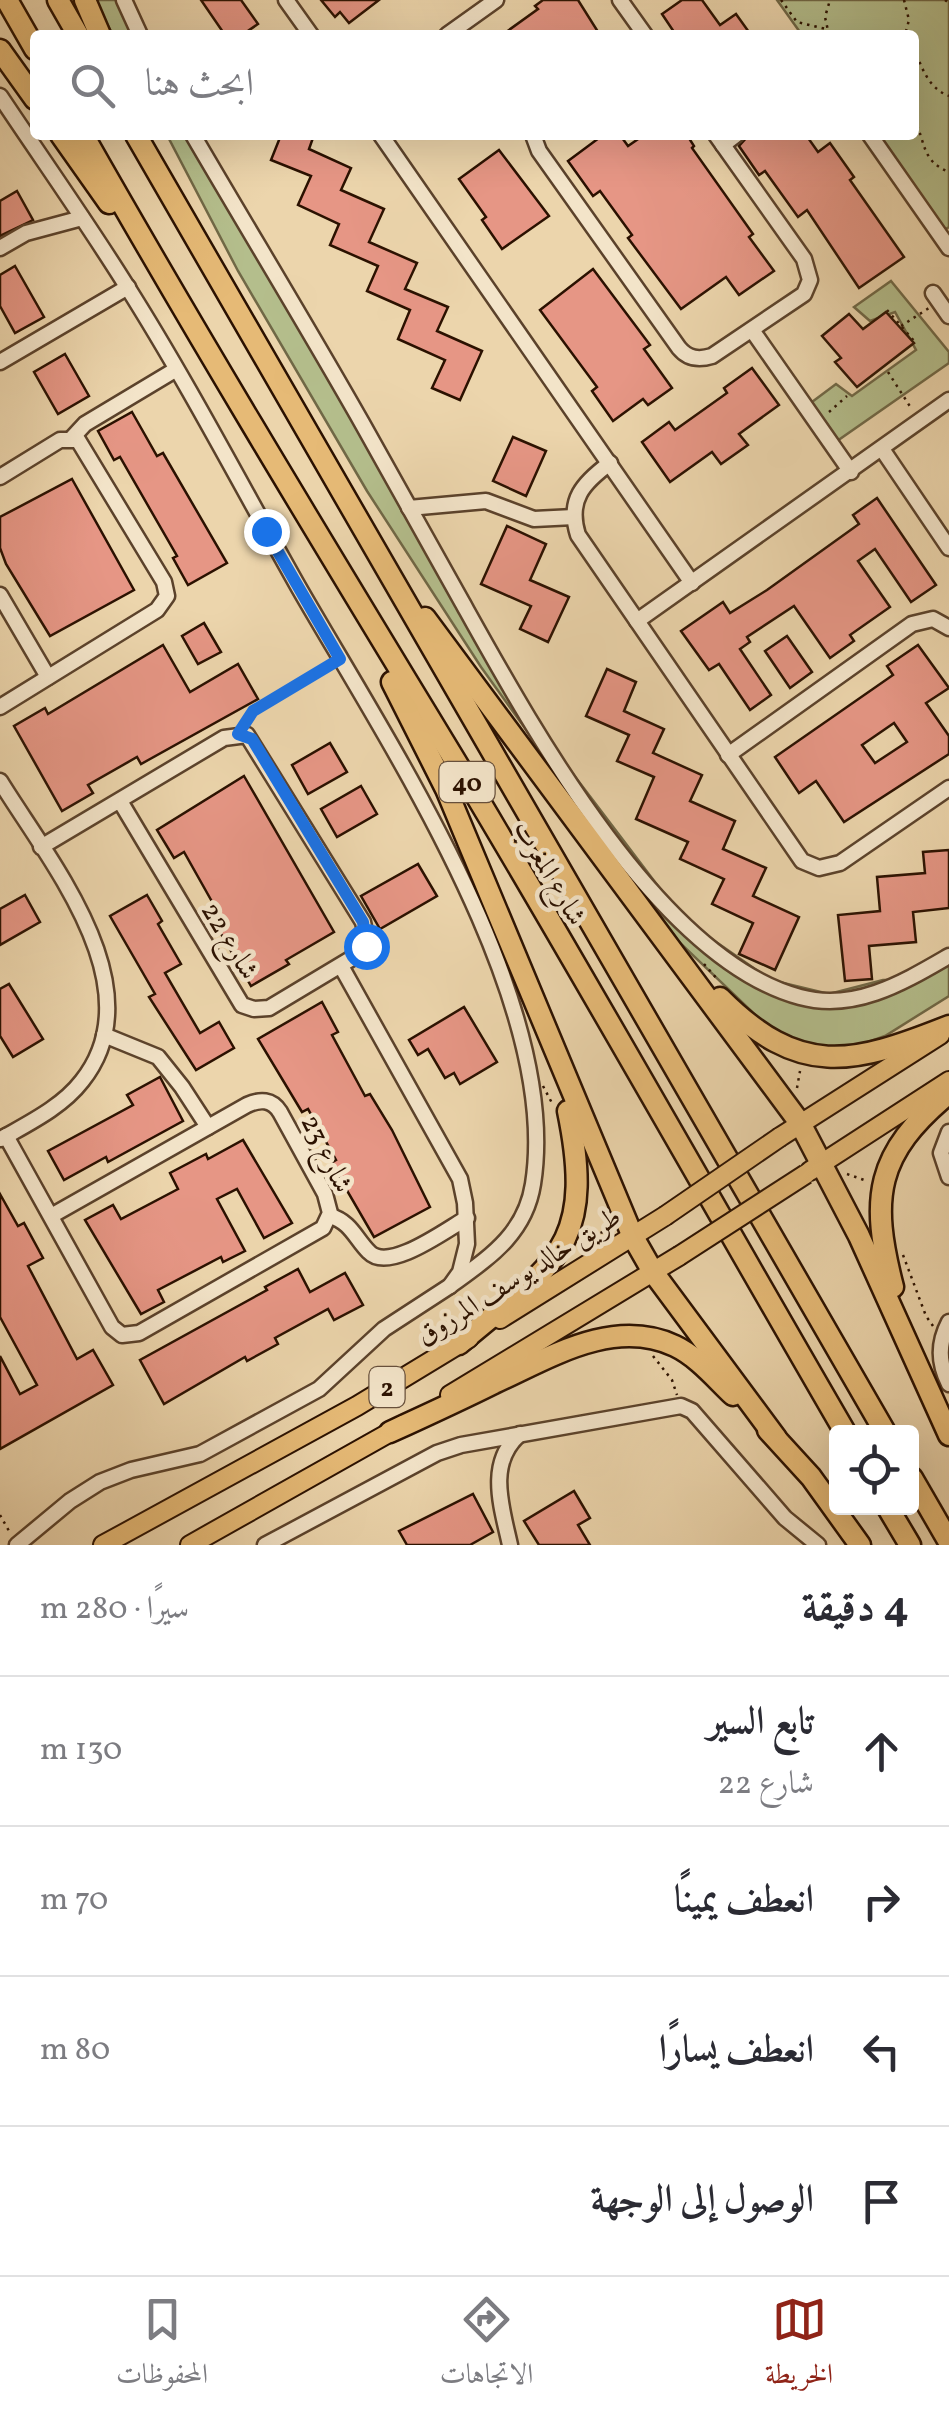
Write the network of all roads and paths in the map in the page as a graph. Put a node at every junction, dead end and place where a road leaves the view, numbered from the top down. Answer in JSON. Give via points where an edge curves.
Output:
{"nodes":[{"id":1,"x":8,"y":0,"type":"edge"},
{"id":2,"x":58,"y":0,"type":"edge"},
{"id":3,"x":85,"y":0,"type":"edge"},
{"id":4,"x":124,"y":0,"type":"edge"},
{"id":5,"x":286,"y":0,"type":"edge"},
{"id":6,"x":496,"y":0,"type":"edge"},
{"id":7,"x":620,"y":0,"type":"edge"},
{"id":8,"x":780,"y":0,"type":"edge"},
{"id":9,"x":830,"y":0,"type":"edge"},
{"id":10,"x":904,"y":0,"type":"edge"},
{"id":11,"x":826,"y":29,"type":"joint"},
{"id":12,"x":75,"y":30,"type":"edge"},
{"id":13,"x":98,"y":30,"type":"edge"},
{"id":14,"x":138,"y":30,"type":"edge"},
{"id":15,"x":307,"y":30,"type":"edge"},
{"id":16,"x":454,"y":30,"type":"edge"},
{"id":17,"x":641,"y":30,"type":"edge"},
{"id":18,"x":908,"y":30,"type":"edge"},
{"id":19,"x":30,"y":40,"type":"edge"},
{"id":20,"x":0,"y":50,"type":"edge"},
{"id":21,"x":920,"y":64,"type":"edge"},
{"id":22,"x":30,"y":92,"type":"edge"},
{"id":23,"x":0,"y":96,"type":"edge"},
{"id":24,"x":949,"y":96,"type":"edge"},
{"id":25,"x":919,"y":134,"type":"edge"},
{"id":26,"x":64,"y":140,"type":"edge"},
{"id":27,"x":87,"y":140,"type":"edge"},
{"id":28,"x":139,"y":140,"type":"edge"},
{"id":29,"x":149,"y":140,"type":"edge"},
{"id":30,"x":196,"y":140,"type":"edge"},
{"id":31,"x":384,"y":140,"type":"edge"},
{"id":32,"x":535,"y":140,"type":"edge"},
{"id":33,"x":719,"y":140,"type":"edge"},
{"id":34,"x":873,"y":140,"type":"edge"},
{"id":35,"x":949,"y":172,"type":"edge"},
{"id":36,"x":82,"y":218,"type":"junction"},
{"id":37,"x":0,"y":248,"type":"edge"},
{"id":38,"x":949,"y":248,"type":"edge"},
{"id":39,"x":212,"y":269,"type":"junction"},
{"id":40,"x":128,"y":288,"type":"junction"},
{"id":41,"x":171,"y":290,"type":"junction"},
{"id":42,"x":936,"y":297,"type":"joint"},
{"id":43,"x":887,"y":310,"type":"dead end"},
{"id":44,"x":949,"y":316,"type":"edge"},
{"id":45,"x":902,"y":326,"type":"junction"},
{"id":46,"x":752,"y":330,"type":"junction"},
{"id":47,"x":915,"y":342,"type":"dead end"},
{"id":48,"x":0,"y":362,"type":"edge"},
{"id":49,"x":175,"y":370,"type":"junction"},
{"id":50,"x":888,"y":372,"type":"dead end"},
{"id":51,"x":847,"y":396,"type":"dead end"},
{"id":52,"x":949,"y":400,"type":"edge"},
{"id":53,"x":920,"y":421,"type":"junction"},
{"id":54,"x":817,"y":423,"type":"junction"},
{"id":55,"x":72,"y":438,"type":"junction"},
{"id":56,"x":882,"y":449,"type":"junction"},
{"id":57,"x":610,"y":463,"type":"junction"},
{"id":58,"x":850,"y":472,"type":"junction"},
{"id":59,"x":0,"y":477,"type":"edge"},
{"id":60,"x":409,"y":508,"type":"junction"},
{"id":61,"x":574,"y":518,"type":"junction"},
{"id":62,"x":949,"y":548,"type":"edge"},
{"id":63,"x":380,"y":562,"type":"junction"},
{"id":64,"x":336,"y":568,"type":"junction"},
{"id":65,"x":692,"y":583,"type":"junction"},
{"id":66,"x":0,"y":595,"type":"edge"},
{"id":67,"x":636,"y":621,"type":"junction"},
{"id":68,"x":949,"y":628,"type":"edge"},
{"id":69,"x":340,"y":659,"type":"junction"},
{"id":70,"x":48,"y":677,"type":"junction"},
{"id":71,"x":0,"y":707,"type":"edge"},
{"id":72,"x":238,"y":734,"type":"junction"},
{"id":73,"x":728,"y":755,"type":"junction"},
{"id":74,"x":0,"y":781,"type":"edge"},
{"id":75,"x":949,"y":788,"type":"edge"},
{"id":76,"x":120,"y":801,"type":"junction"},
{"id":77,"x":40,"y":847,"type":"junction"},
{"id":78,"x":949,"y":956,"type":"edge"},
{"id":79,"x":680,"y":960,"type":"junction"},
{"id":80,"x":342,"y":966,"type":"junction"},
{"id":81,"x":949,"y":1028,"type":"edge"},
{"id":82,"x":104,"y":1035,"type":"junction"},
{"id":83,"x":557,"y":1060,"type":"junction"},
{"id":84,"x":949,"y":1081,"type":"edge"},
{"id":85,"x":949,"y":1094,"type":"edge"},
{"id":86,"x":800,"y":1124,"type":"junction"},
{"id":87,"x":208,"y":1127,"type":"junction"},
{"id":88,"x":949,"y":1132,"type":"edge"},
{"id":89,"x":3,"y":1138,"type":"edge"},
{"id":90,"x":821,"y":1165,"type":"junction"},
{"id":91,"x":949,"y":1178,"type":"edge"},
{"id":92,"x":884,"y":1181,"type":"junction"},
{"id":93,"x":51,"y":1216,"type":"junction"},
{"id":94,"x":330,"y":1216,"type":"junction"},
{"id":95,"x":467,"y":1218,"type":"junction"},
{"id":96,"x":633,"y":1238,"type":"junction"},
{"id":97,"x":899,"y":1244,"type":"dead end"},
{"id":98,"x":653,"y":1272,"type":"junction"},
{"id":99,"x":450,"y":1286,"type":"junction"},
{"id":100,"x":949,"y":1322,"type":"edge"},
{"id":101,"x":942,"y":1338,"type":"junction"},
{"id":102,"x":459,"y":1344,"type":"junction"},
{"id":103,"x":910,"y":1346,"type":"junction"},
{"id":104,"x":949,"y":1384,"type":"edge"},
{"id":105,"x":841,"y":1425,"type":"edge"},
{"id":106,"x":881,"y":1425,"type":"edge"},
{"id":107,"x":390,"y":1432,"type":"junction"},
{"id":108,"x":520,"y":1434,"type":"junction"},
{"id":109,"x":949,"y":1435,"type":"edge"},
{"id":110,"x":776,"y":1438,"type":"junction"},
{"id":111,"x":919,"y":1490,"type":"edge"},
{"id":112,"x":892,"y":1515,"type":"edge"},
{"id":113,"x":0,"y":1516,"type":"edge"},
{"id":114,"x":949,"y":1542,"type":"edge"},
{"id":115,"x":17,"y":1545,"type":"edge"},
{"id":116,"x":102,"y":1545,"type":"edge"},
{"id":117,"x":190,"y":1545,"type":"edge"},
{"id":118,"x":266,"y":1545,"type":"edge"},
{"id":119,"x":510,"y":1545,"type":"edge"},
{"id":120,"x":818,"y":1545,"type":"edge"},
{"id":121,"x":860,"y":1545,"type":"edge"},
{"id":122,"x":910,"y":1545,"type":"edge"}],
"edges":[{"from":1,"to":19,"type":"highway"},
{"from":2,"to":12,"type":"highway"},
{"from":3,"to":13,"type":"highway"},
{"from":4,"to":14,"type":"street"},
{"from":5,"to":15,"type":"street"},
{"from":6,"to":16,"type":"street"},
{"from":7,"to":17,"type":"street"},
{"from":8,"to":11,"type":"path","via":[[796,22]]},
{"from":9,"to":11,"type":"path"},
{"from":10,"to":18,"type":"path"},
{"from":20,"to":22,"type":"highway"},
{"from":21,"to":24,"type":"path","via":[[938,92]]},
{"from":23,"to":36,"type":"street"},
{"from":25,"to":35,"type":"path","via":[[926,156]]},
{"from":26,"to":41,"type":"highway"},
{"from":27,"to":41,"type":"highway","name":"شارع المغرب","number":"40"},
{"from":28,"to":39,"type":"highway","name":"شارع المغرب","number":"40"},
{"from":29,"to":39,"type":"highway"},
{"from":30,"to":60,"type":"street"},
{"from":31,"to":57,"type":"street"},
{"from":32,"to":46,"type":"street","via":[[681,351],[706,358]]},
{"from":33,"to":46,"type":"street","via":[[809,270],[804,294]]},
{"from":34,"to":38,"type":"street"},
{"from":36,"to":37,"type":"street","via":[[26,233]]},
{"from":36,"to":40,"type":"street"},
{"from":39,"to":63,"type":"highway","name":"شارع المغرب","number":"40"},
{"from":40,"to":48,"type":"street"},
{"from":40,"to":49,"type":"street"},
{"from":41,"to":64,"type":"highway","name":"شارع المغرب","number":"40"},
{"from":42,"to":44,"type":"street"},
{"from":42,"to":45,"type":"path"},
{"from":43,"to":45,"type":"path"},
{"from":45,"to":47,"type":"path"},
{"from":46,"to":54,"type":"street"},
{"from":49,"to":55,"type":"street"},
{"from":49,"to":69,"type":"street"},
{"from":50,"to":53,"type":"path"},
{"from":51,"to":54,"type":"path"},
{"from":52,"to":53,"type":"street"},
{"from":53,"to":56,"type":"street"},
{"from":54,"to":58,"type":"street"},
{"from":55,"to":59,"type":"street"},
{"from":55,"to":70,"type":"street","via":[[82,444],[164,582],[166,596],[158,610]]},
{"from":56,"to":58,"type":"street"},
{"from":56,"to":62,"type":"street"},
{"from":57,"to":61,"type":"street","via":[[583,485]]},
{"from":57,"to":65,"type":"street"},
{"from":58,"to":65,"type":"street"},
{"from":60,"to":61,"type":"street","via":[[486,502],[534,520]]},
{"from":60,"to":78,"type":"street","via":[[540,738],[659,900],[710,948],[783,991],[830,1001],[887,989]]},
{"from":61,"to":67,"type":"street","via":[[582,543]]},
{"from":63,"to":79,"type":"highway"},
{"from":63,"to":106,"type":"highway","name":"شارع المغرب","number":"40"},
{"from":64,"to":83,"type":"highway","via":[[446,789]]},
{"from":64,"to":105,"type":"highway","name":"شارع المغرب","number":"40"},
{"from":65,"to":67,"type":"street"},
{"from":66,"to":70,"type":"street"},
{"from":67,"to":73,"type":"street"},
{"from":68,"to":73,"type":"street","via":[[934,619],[912,624]]},
{"from":69,"to":72,"type":"path","via":[[253,711]]},
{"from":69,"to":99,"type":"street","via":[[484,930],[533,1080],[535,1168],[524,1216],[510,1239]]},
{"from":70,"to":71,"type":"street"},
{"from":72,"to":76,"type":"street"},
{"from":72,"to":80,"type":"street","name":"شارع 22","via":[[252,739],[365,926],[364,951]]},
{"from":73,"to":75,"type":"street","via":[[798,856],[819,868],[840,864]]},
{"from":74,"to":77,"type":"street"},
{"from":76,"to":77,"type":"street"},
{"from":76,"to":80,"type":"street","name":"شارع 22","via":[[242,1005],[269,1008]]},
{"from":77,"to":82,"type":"street","via":[[100,957],[108,996]]},
{"from":79,"to":81,"type":"highway","via":[[753,1028],[804,1055],[854,1056]]},
{"from":79,"to":86,"type":"highway"},
{"from":80,"to":95,"type":"street","via":[[453,1164]]},
{"from":81,"to":86,"type":"main road","name":"طريق خالد يوسف المرزوق","number":"2"},
{"from":82,"to":87,"type":"street","via":[[158,1057]]},
{"from":82,"to":89,"type":"street","via":[[72,1092]]},
{"from":83,"to":96,"type":"highway"},
{"from":83,"to":102,"type":"highway","via":[[578,1178],[571,1230],[540,1274]]},
{"from":84,"to":90,"type":"main road","number":"2"},
{"from":85,"to":92,"type":"highway","via":[[902,1141]]},
{"from":86,"to":90,"type":"highway"},
{"from":86,"to":96,"type":"main road","name":"طريق خالد يوسف المرزوق","number":"2","bridge":true},
{"from":87,"to":93,"type":"street","name":"شارع 23"},
{"from":87,"to":94,"type":"street","name":"شارع 23","via":[[252,1102],[273,1104],[325,1194]]},
{"from":88,"to":91,"type":"street","via":[[941,1153]]},
{"from":89,"to":93,"type":"street","name":"شارع 23"},
{"from":90,"to":92,"type":"path","via":[[861,1181]]},
{"from":90,"to":98,"type":"main road","number":"2","bridge":true},
{"from":90,"to":103,"type":"highway"},
{"from":92,"to":103,"type":"highway","via":[[883,1241]]},
{"from":93,"to":94,"type":"street","name":"شارع 23","via":[[112,1328],[127,1336],[323,1228]]},
{"from":94,"to":95,"type":"street","via":[[384,1259]]},
{"from":95,"to":99,"type":"street","via":[[465,1258]]},
{"from":96,"to":98,"type":"highway"},
{"from":96,"to":102,"type":"main road","name":"طريق خالد يوسف المرزوق","number":"2"},
{"from":97,"to":101,"type":"path","via":[[926,1316]]},
{"from":98,"to":107,"type":"main road","number":"2"},
{"from":98,"to":110,"type":"highway"},
{"from":99,"to":115,"type":"street","via":[[384,1330],[318,1389],[200,1454],[100,1482]]},
{"from":100,"to":101,"type":"street"},
{"from":101,"to":104,"type":"street"},
{"from":102,"to":116,"type":"main road","name":"طريق خالد يوسف المرزوق","number":"2"},
{"from":103,"to":109,"type":"highway"},
{"from":107,"to":110,"type":"highway","via":[[565,1350],[636,1336],[690,1354]]},
{"from":107,"to":117,"type":"main road","number":"2"},
{"from":108,"to":118,"type":"street","via":[[437,1454]]},
{"from":108,"to":119,"type":"street","via":[[499,1472]]},
{"from":108,"to":120,"type":"street","via":[[681,1406]]},
{"from":110,"to":121,"type":"highway"},
{"from":111,"to":114,"type":"highway"},
{"from":112,"to":122,"type":"highway"},
{"from":113,"to":115,"type":"path"}]}
